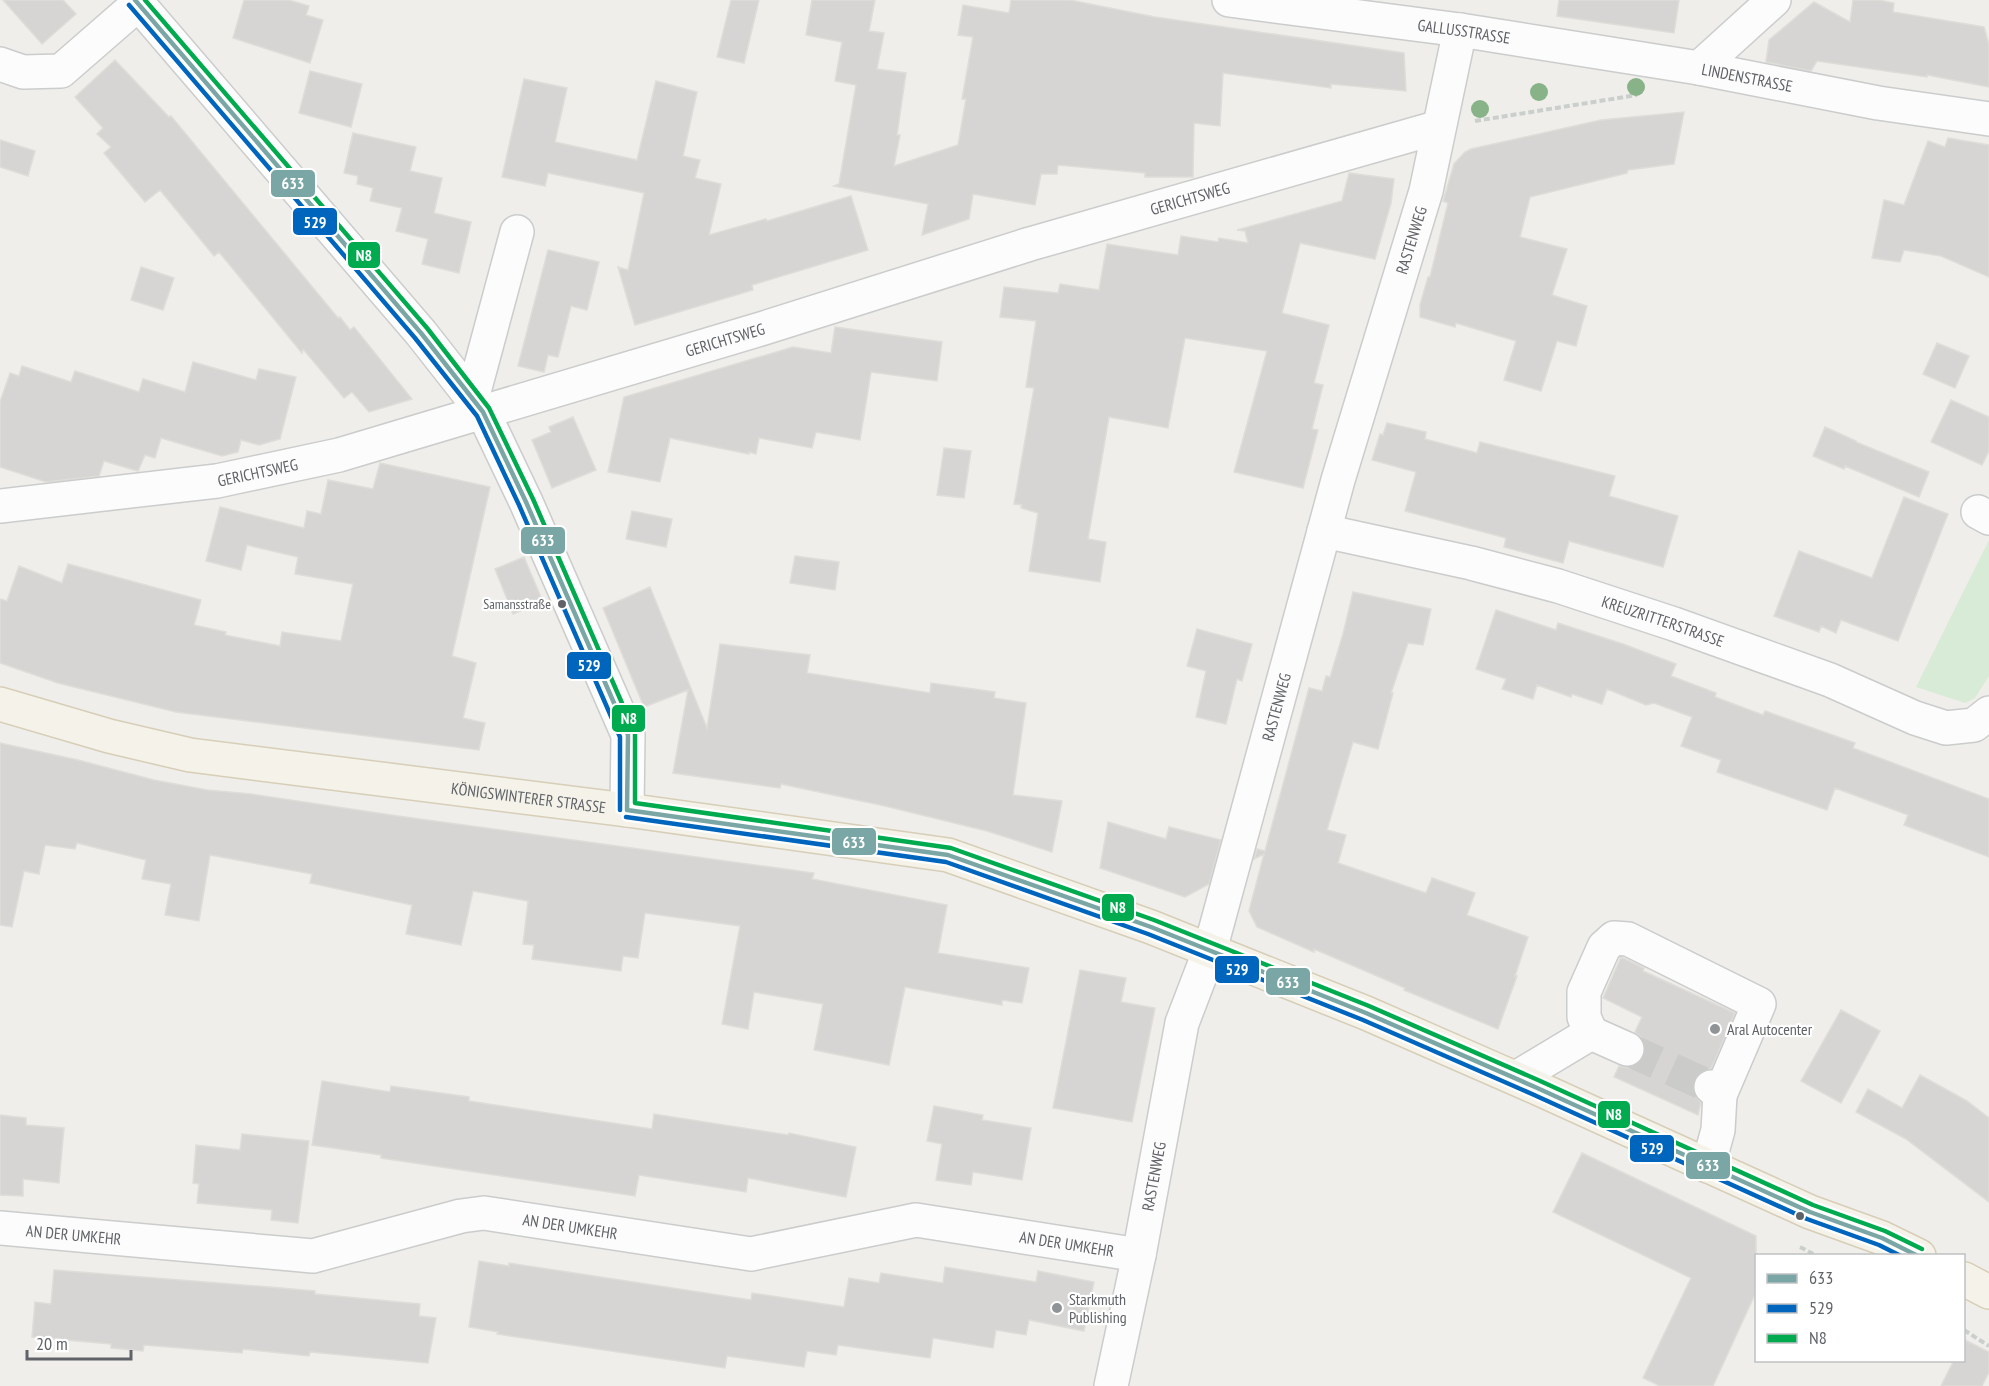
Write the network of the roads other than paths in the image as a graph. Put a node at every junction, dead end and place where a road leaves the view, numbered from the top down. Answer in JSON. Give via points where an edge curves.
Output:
{"nodes":[{"id":1,"x":1228,"y":0,"type":"edge"},
{"id":2,"x":1774,"y":0,"type":"edge"},
{"id":3,"x":136,"y":2,"type":"edge"},
{"id":4,"x":1460,"y":30,"type":"junction"},
{"id":5,"x":0,"y":64,"type":"edge"},
{"id":6,"x":1699,"y":68,"type":"junction"},
{"id":7,"x":1989,"y":119,"type":"edge"},
{"id":8,"x":1439,"y":127,"type":"junction"},
{"id":9,"x":517,"y":232,"type":"dead end"},
{"id":10,"x":477,"y":406,"type":"junction"},
{"id":11,"x":0,"y":506,"type":"edge"},
{"id":12,"x":1324,"y":531,"type":"junction"},
{"id":13,"x":0,"y":704,"type":"edge"},
{"id":14,"x":1989,"y":713,"type":"edge"},
{"id":15,"x":627,"y":810,"type":"junction"},
{"id":16,"x":1210,"y":950,"type":"junction"},
{"id":17,"x":1591,"y":1033,"type":"junction"},
{"id":18,"x":1627,"y":1049,"type":"tunnel mouth"},
{"id":19,"x":1516,"y":1078,"type":"junction"},
{"id":20,"x":1708,"y":1166,"type":"junction"},
{"id":21,"x":0,"y":1228,"type":"edge"},
{"id":22,"x":1915,"y":1254,"type":"edge"},
{"id":23,"x":1139,"y":1255,"type":"junction"},
{"id":24,"x":1965,"y":1280,"type":"edge"},
{"id":25,"x":1989,"y":1292,"type":"edge"},
{"id":26,"x":1111,"y":1386,"type":"edge"}],
"edges":[{"from":1,"to":4,"type":"street","name":"GALLUSSTRASSE"},
{"from":2,"to":6,"type":"street"},
{"from":3,"to":5,"type":"street","via":[[61,71],[24,72]]},
{"from":3,"to":10,"type":"street","via":[[421,333]]},
{"from":4,"to":6,"type":"street","name":"GALLUSSTRASSE"},
{"from":4,"to":8,"type":"street","name":"RASTENWEG"},
{"from":6,"to":7,"type":"street","name":"LINDENSTRASSE","via":[[1878,103]]},
{"from":8,"to":10,"type":"street","name":"GERICHTSWEG","via":[[1030,244],[764,328]]},
{"from":8,"to":12,"type":"street","name":"RASTENWEG","via":[[1426,191]]},
{"from":9,"to":10,"type":"street"},
{"from":10,"to":11,"type":"street","name":"GERICHTSWEG","via":[[339,455],[271,470],[217,481]]},
{"from":10,"to":15,"type":"street","via":[[526,501],[628,735]]},
{"from":12,"to":14,"type":"street","name":"KREUZRITTERSTRASSE","via":[[1558,586],[1830,680],[1946,728],[1974,725]]},
{"from":12,"to":16,"type":"street","name":"RASTENWEG"},
{"from":13,"to":15,"type":"main road","name":"KÖNIGSWINTERER STRASSE","via":[[190,755]]},
{"from":15,"to":16,"type":"main road","name":"KÖNIGSWINTERER STRASSE","via":[[948,855]]},
{"from":16,"to":19,"type":"main road","name":"KÖNIGSWINTERER STRASSE"},
{"from":16,"to":23,"type":"street","name":"RASTENWEG","via":[[1182,1023]]},
{"from":17,"to":18,"type":"street"},
{"from":17,"to":19,"type":"street"},
{"from":17,"to":20,"type":"street","via":[[1584,1017],[1584,992],[1604,947],[1614,938],[1628,939],[1759,1004],[1716,1091],[1718,1130]]},
{"from":19,"to":20,"type":"main road","name":"KÖNIGSWINTERER STRASSE"},
{"from":20,"to":22,"type":"main road","name":"KÖNIGSWINTERER STRASSE"},
{"from":21,"to":23,"type":"street","name":"AN DER UMKEHR","via":[[314,1256],[484,1213],[751,1254],[916,1220]]},
{"from":23,"to":26,"type":"street","name":"RASTENWEG"},
{"from":24,"to":25,"type":"main road"}]}
